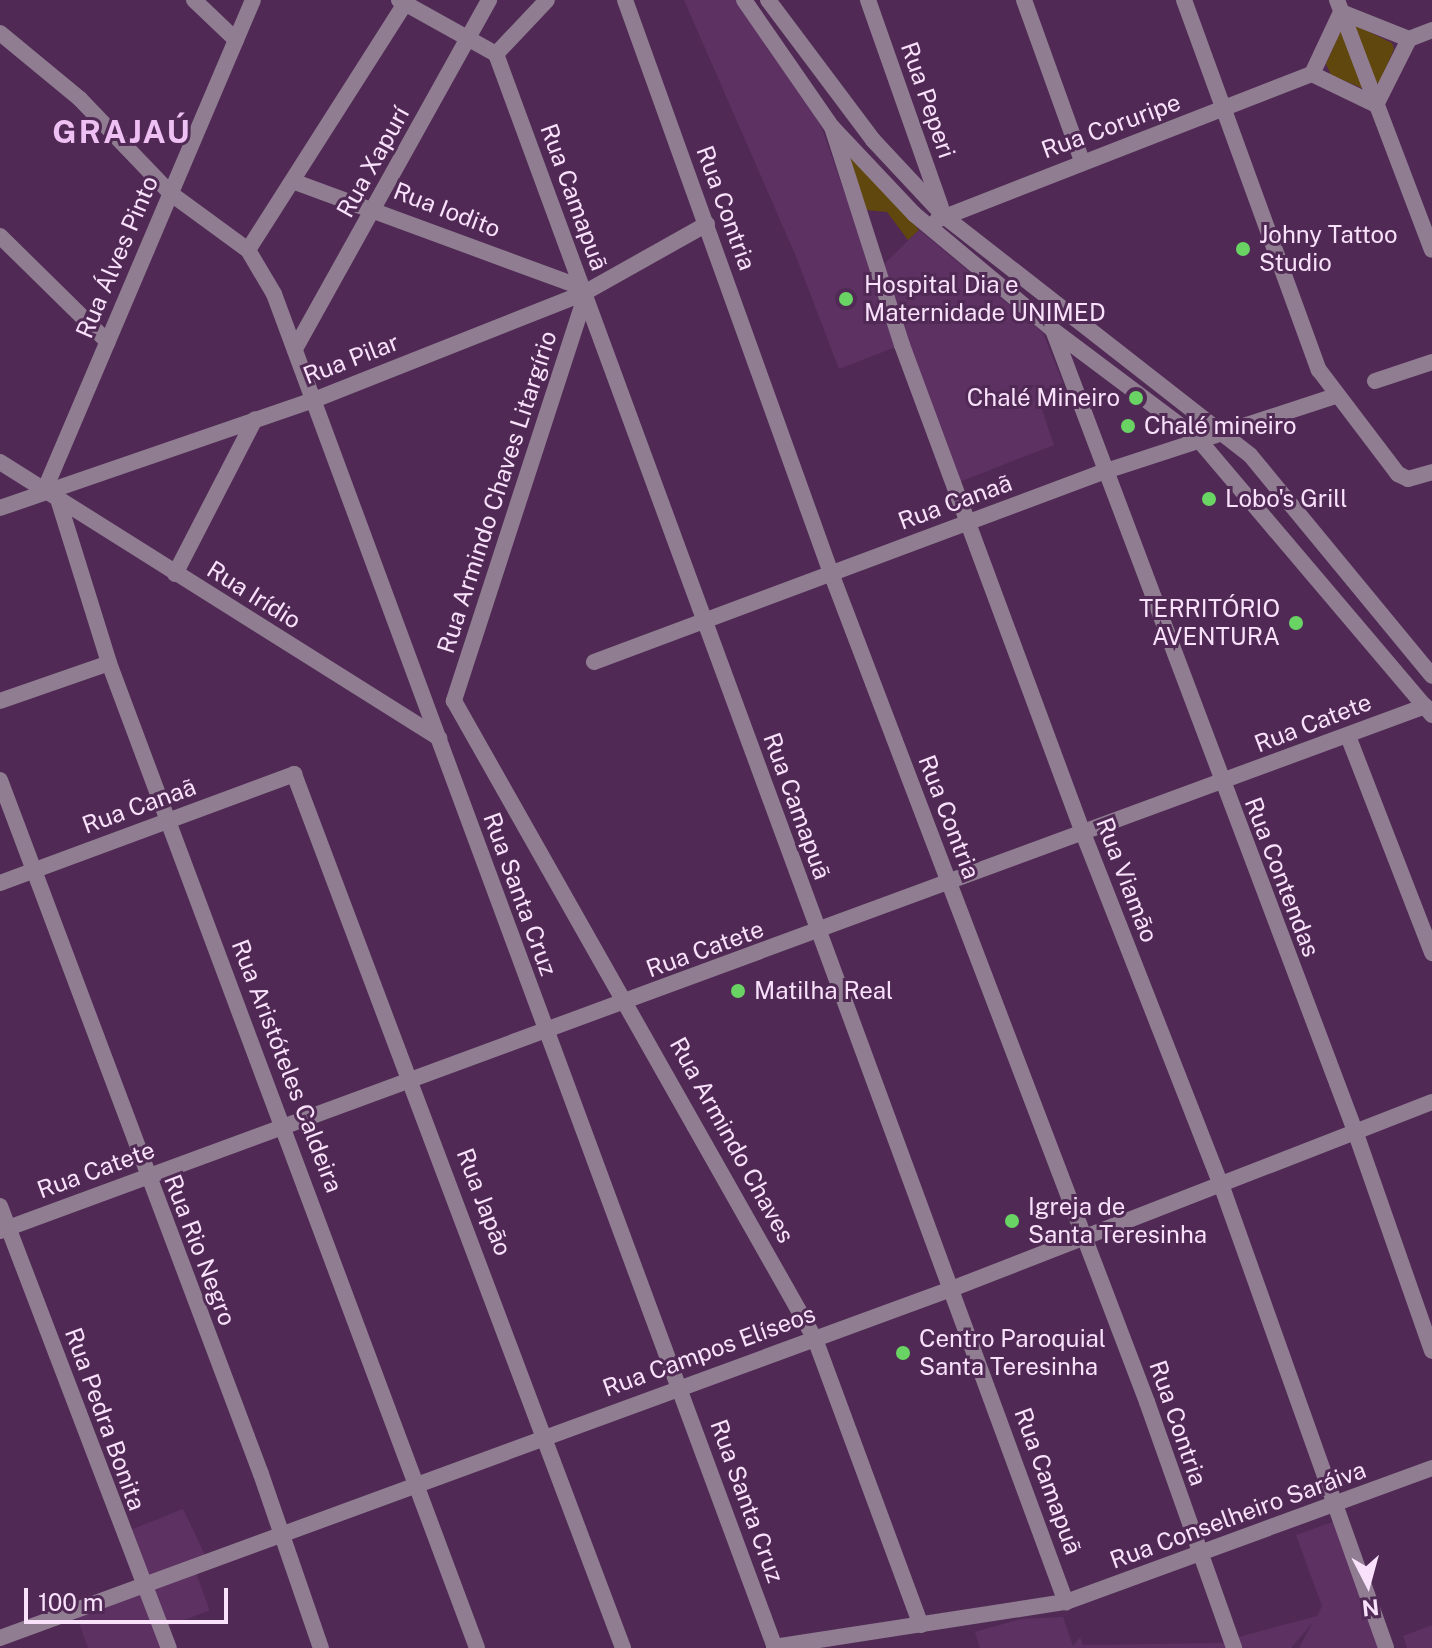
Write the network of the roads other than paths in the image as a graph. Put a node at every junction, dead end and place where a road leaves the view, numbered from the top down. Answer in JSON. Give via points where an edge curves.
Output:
{"nodes":[{"id":1,"x":194,"y":0,"type":"edge"},
{"id":2,"x":253,"y":0,"type":"edge"},
{"id":3,"x":489,"y":0,"type":"edge"},
{"id":4,"x":547,"y":0,"type":"edge"},
{"id":5,"x":625,"y":0,"type":"edge"},
{"id":6,"x":744,"y":0,"type":"edge"},
{"id":7,"x":768,"y":0,"type":"edge"},
{"id":8,"x":868,"y":0,"type":"edge"},
{"id":9,"x":1024,"y":0,"type":"edge"},
{"id":10,"x":1184,"y":0,"type":"edge"},
{"id":11,"x":401,"y":2,"type":"edge"},
{"id":12,"x":1339,"y":6,"type":"edge"},
{"id":13,"x":1432,"y":30,"type":"edge"},
{"id":14,"x":0,"y":33,"type":"edge"},
{"id":15,"x":1409,"y":39,"type":"junction"},
{"id":16,"x":236,"y":40,"type":"junction"},
{"id":17,"x":468,"y":42,"type":"junction"},
{"id":18,"x":496,"y":54,"type":"junction"},
{"id":19,"x":1312,"y":74,"type":"junction"},
{"id":20,"x":1376,"y":105,"type":"junction"},
{"id":21,"x":1221,"y":111,"type":"junction"},
{"id":22,"x":832,"y":127,"type":"junction"},
{"id":23,"x":1082,"y":161,"type":"junction"},
{"id":24,"x":295,"y":182,"type":"junction"},
{"id":25,"x":170,"y":193,"type":"junction"},
{"id":26,"x":375,"y":208,"type":"junction"},
{"id":27,"x":944,"y":216,"type":"junction"},
{"id":28,"x":707,"y":224,"type":"junction"},
{"id":29,"x":928,"y":227,"type":"junction"},
{"id":30,"x":0,"y":236,"type":"edge"},
{"id":31,"x":248,"y":250,"type":"junction"},
{"id":32,"x":1432,"y":250,"type":"edge"},
{"id":33,"x":583,"y":292,"type":"junction"},
{"id":34,"x":1053,"y":330,"type":"junction"},
{"id":35,"x":108,"y":342,"type":"junction"},
{"id":36,"x":296,"y":347,"type":"junction"},
{"id":37,"x":1432,"y":362,"type":"edge"},
{"id":38,"x":1375,"y":381,"type":"dead end"},
{"id":39,"x":1335,"y":396,"type":"junction"},
{"id":40,"x":314,"y":400,"type":"junction"},
{"id":41,"x":255,"y":419,"type":"junction"},
{"id":42,"x":1222,"y":430,"type":"junction"},
{"id":43,"x":1198,"y":439,"type":"junction"},
{"id":44,"x":0,"y":462,"type":"edge"},
{"id":45,"x":1103,"y":472,"type":"junction"},
{"id":46,"x":1432,"y":472,"type":"edge"},
{"id":47,"x":52,"y":494,"type":"junction"},
{"id":48,"x":0,"y":508,"type":"edge"},
{"id":49,"x":968,"y":522,"type":"junction"},
{"id":50,"x":831,"y":573,"type":"junction"},
{"id":51,"x":175,"y":574,"type":"junction"},
{"id":52,"x":703,"y":621,"type":"junction"},
{"id":53,"x":594,"y":662,"type":"dead end"},
{"id":54,"x":109,"y":663,"type":"junction"},
{"id":55,"x":1432,"y":676,"type":"edge"},
{"id":56,"x":0,"y":701,"type":"edge"},
{"id":57,"x":454,"y":701,"type":"joint"},
{"id":58,"x":1429,"y":710,"type":"edge"},
{"id":59,"x":1348,"y":736,"type":"junction"},
{"id":60,"x":439,"y":738,"type":"junction"},
{"id":61,"x":294,"y":774,"type":"joint"},
{"id":62,"x":0,"y":780,"type":"edge"},
{"id":63,"x":1220,"y":783,"type":"junction"},
{"id":64,"x":168,"y":821,"type":"junction"},
{"id":65,"x":1083,"y":833,"type":"junction"},
{"id":66,"x":35,"y":870,"type":"junction"},
{"id":67,"x":0,"y":883,"type":"edge"},
{"id":68,"x":948,"y":883,"type":"junction"},
{"id":69,"x":818,"y":933,"type":"junction"},
{"id":70,"x":1432,"y":953,"type":"edge"},
{"id":71,"x":629,"y":1003,"type":"junction"},
{"id":72,"x":546,"y":1032,"type":"junction"},
{"id":73,"x":412,"y":1079,"type":"junction"},
{"id":74,"x":1432,"y":1102,"type":"edge"},
{"id":75,"x":285,"y":1126,"type":"junction"},
{"id":76,"x":1355,"y":1131,"type":"junction"},
{"id":77,"x":146,"y":1177,"type":"junction"},
{"id":78,"x":1222,"y":1187,"type":"junction"},
{"id":79,"x":0,"y":1206,"type":"edge"},
{"id":80,"x":4,"y":1230,"type":"edge"},
{"id":81,"x":1083,"y":1238,"type":"junction"},
{"id":82,"x":954,"y":1288,"type":"junction"},
{"id":83,"x":815,"y":1339,"type":"junction"},
{"id":84,"x":1432,"y":1351,"type":"edge"},
{"id":85,"x":679,"y":1387,"type":"junction"},
{"id":86,"x":546,"y":1434,"type":"junction"},
{"id":87,"x":1432,"y":1468,"type":"edge"},
{"id":88,"x":414,"y":1485,"type":"junction"},
{"id":89,"x":1336,"y":1506,"type":"junction"},
{"id":90,"x":281,"y":1532,"type":"junction"},
{"id":91,"x":1199,"y":1556,"type":"junction"},
{"id":92,"x":146,"y":1583,"type":"junction"},
{"id":93,"x":1066,"y":1602,"type":"junction"},
{"id":94,"x":921,"y":1625,"type":"junction"},
{"id":95,"x":0,"y":1638,"type":"edge"},
{"id":96,"x":169,"y":1648,"type":"edge"},
{"id":97,"x":321,"y":1648,"type":"edge"},
{"id":98,"x":477,"y":1648,"type":"edge"},
{"id":99,"x":623,"y":1648,"type":"edge"},
{"id":100,"x":775,"y":1648,"type":"edge"},
{"id":101,"x":1234,"y":1648,"type":"edge"},
{"id":102,"x":1386,"y":1648,"type":"edge"}],
"edges":[{"from":1,"to":16,"type":"street"},
{"from":2,"to":16,"type":"street","name":"Rua Álves Pinto"},
{"from":3,"to":17,"type":"street","name":"Rua Xapurí"},
{"from":4,"to":18,"type":"street"},
{"from":5,"to":28,"type":"street","name":"Rua Contria"},
{"from":6,"to":22,"type":"street"},
{"from":7,"to":27,"type":"street","via":[[873,140]]},
{"from":8,"to":27,"type":"street","name":"Rua Peperi"},
{"from":9,"to":23,"type":"street"},
{"from":10,"to":21,"type":"street"},
{"from":11,"to":17,"type":"street"},
{"from":11,"to":24,"type":"street"},
{"from":12,"to":15,"type":"street"},
{"from":12,"to":19,"type":"street"},
{"from":12,"to":20,"type":"street"},
{"from":13,"to":15,"type":"street"},
{"from":14,"to":25,"type":"street","name":"Rua Santa Cruz","via":[[80,99]]},
{"from":15,"to":20,"type":"street"},
{"from":16,"to":25,"type":"street","name":"Rua Álves Pinto"},
{"from":17,"to":18,"type":"street"},
{"from":17,"to":26,"type":"street","name":"Rua Xapurí"},
{"from":18,"to":33,"type":"street","name":"Rua Camapuã"},
{"from":19,"to":20,"type":"street"},
{"from":19,"to":21,"type":"street","name":"Rua Coruripe"},
{"from":20,"to":32,"type":"street"},
{"from":21,"to":23,"type":"street","name":"Rua Coruripe"},
{"from":21,"to":39,"type":"street","via":[[1319,370]]},
{"from":22,"to":29,"type":"street"},
{"from":22,"to":49,"type":"street","name":"Rua Viamão","via":[[902,345]]},
{"from":23,"to":27,"type":"street","name":"Rua Coruripe"},
{"from":24,"to":26,"type":"street","name":"Rua Iodito"},
{"from":24,"to":31,"type":"street"},
{"from":25,"to":31,"type":"street","name":"Rua Santa Cruz"},
{"from":25,"to":35,"type":"street","name":"Rua Álves Pinto"},
{"from":26,"to":33,"type":"street","name":"Rua Iodito"},
{"from":26,"to":36,"type":"street","name":"Rua Xapurí"},
{"from":27,"to":29,"type":"street","name":"Rua Coruripe"},
{"from":27,"to":42,"type":"street"},
{"from":28,"to":33,"type":"street","name":"Rua Pilar"},
{"from":28,"to":50,"type":"street","name":"Rua Contria"},
{"from":29,"to":34,"type":"street"},
{"from":30,"to":35,"type":"street"},
{"from":31,"to":36,"type":"street","name":"Rua Santa Cruz"},
{"from":33,"to":40,"type":"street","name":"Rua Pilar"},
{"from":33,"to":52,"type":"street","name":"Rua Camapuã"},
{"from":33,"to":57,"type":"street","name":"Rua Armindo Chaves Litargírio"},
{"from":34,"to":43,"type":"street"},
{"from":34,"to":45,"type":"street","name":"Rua Contendas"},
{"from":35,"to":47,"type":"street","name":"Rua Álves Pinto"},
{"from":36,"to":40,"type":"street","name":"Rua Santa Cruz"},
{"from":37,"to":38,"type":"street"},
{"from":39,"to":42,"type":"street","name":"Rua Canaã"},
{"from":39,"to":46,"type":"street","via":[[1398,474],[1408,479]]},
{"from":40,"to":41,"type":"street","name":"Rua Pilar"},
{"from":40,"to":60,"type":"street","name":"Rua Santa Cruz"},
{"from":41,"to":47,"type":"street","name":"Rua Pilar"},
{"from":41,"to":51,"type":"street"},
{"from":42,"to":43,"type":"street","name":"Rua Canaã"},
{"from":42,"to":55,"type":"street","via":[[1250,455]]},
{"from":43,"to":45,"type":"street","name":"Rua Canaã"},
{"from":43,"to":58,"type":"street"},
{"from":44,"to":47,"type":"street","name":"Rua Irídio"},
{"from":45,"to":49,"type":"street","name":"Rua Canaã"},
{"from":45,"to":63,"type":"street","name":"Rua Contendas"},
{"from":47,"to":48,"type":"street","name":"Rua Pilar"},
{"from":47,"to":51,"type":"street","name":"Rua Irídio"},
{"from":47,"to":54,"type":"street","name":"Rua Aristóteles Caldeira"},
{"from":49,"to":50,"type":"street","name":"Rua Canaã"},
{"from":49,"to":65,"type":"street","name":"Rua Viamão"},
{"from":50,"to":52,"type":"street","name":"Rua Canaã"},
{"from":50,"to":68,"type":"street","name":"Rua Contria"},
{"from":51,"to":60,"type":"street","name":"Rua Irídio"},
{"from":52,"to":53,"type":"street","name":"Rua Canaã"},
{"from":52,"to":69,"type":"street","name":"Rua Camapuã"},
{"from":54,"to":56,"type":"street"},
{"from":54,"to":64,"type":"street","name":"Rua Aristóteles Caldeira"},
{"from":57,"to":71,"type":"street","name":"Rua Armindo Chaves"},
{"from":58,"to":59,"type":"street","name":"Rua Catete"},
{"from":59,"to":63,"type":"street","name":"Rua Catete"},
{"from":59,"to":70,"type":"street"},
{"from":60,"to":72,"type":"street","name":"Rua Santa Cruz"},
{"from":61,"to":64,"type":"street","name":"Rua Canaã"},
{"from":61,"to":73,"type":"street","name":"Rua Japão"},
{"from":62,"to":66,"type":"street","name":"Rua Rio Negro"},
{"from":63,"to":65,"type":"street","name":"Rua Catete"},
{"from":63,"to":76,"type":"street","name":"Rua Contendas"},
{"from":64,"to":66,"type":"street","name":"Rua Canaã"},
{"from":64,"to":75,"type":"street","name":"Rua Aristóteles Caldeira"},
{"from":65,"to":68,"type":"street","name":"Rua Catete"},
{"from":65,"to":78,"type":"street","name":"Rua Viamão"},
{"from":66,"to":67,"type":"street","name":"Rua Canaã"},
{"from":66,"to":77,"type":"street","name":"Rua Rio Negro"},
{"from":68,"to":69,"type":"street","name":"Rua Catete"},
{"from":68,"to":81,"type":"street","name":"Rua Contria"},
{"from":69,"to":71,"type":"street","name":"Rua Catete"},
{"from":69,"to":82,"type":"street","name":"Rua Camapuã"},
{"from":71,"to":72,"type":"street","name":"Rua Catete"},
{"from":71,"to":83,"type":"street","name":"Rua Armindo Chaves"},
{"from":72,"to":73,"type":"street","name":"Rua Catete"},
{"from":72,"to":85,"type":"street","name":"Rua Santa Cruz"},
{"from":73,"to":75,"type":"street","name":"Rua Catete"},
{"from":73,"to":86,"type":"street","name":"Rua Japão"},
{"from":74,"to":76,"type":"street","name":"Rua Campos Elíseos"},
{"from":75,"to":77,"type":"street","name":"Rua Catete"},
{"from":75,"to":88,"type":"street","name":"Rua Aristóteles Caldeira"},
{"from":76,"to":78,"type":"street","name":"Rua Campos Elíseos"},
{"from":76,"to":84,"type":"street","name":"Rua Contendas"},
{"from":77,"to":80,"type":"street","name":"Rua Catete"},
{"from":77,"to":90,"type":"street","name":"Rua Rio Negro"},
{"from":78,"to":81,"type":"street","name":"Rua Campos Elíseos"},
{"from":78,"to":89,"type":"street","name":"Rua Viamão"},
{"from":79,"to":80,"type":"street","name":"Rua Pedra Bonita"},
{"from":80,"to":92,"type":"street","name":"Rua Pedra Bonita"},
{"from":81,"to":82,"type":"street","name":"Rua Campos Elíseos"},
{"from":81,"to":91,"type":"street","name":"Rua Contria"},
{"from":82,"to":83,"type":"street","name":"Rua Campos Elíseos"},
{"from":82,"to":93,"type":"street","name":"Rua Camapuã"},
{"from":83,"to":85,"type":"street","name":"Rua Campos Elíseos"},
{"from":83,"to":94,"type":"street","name":"Rua Armindo Chaves"},
{"from":85,"to":86,"type":"street","name":"Rua Campos Elíseos"},
{"from":85,"to":100,"type":"street","name":"Rua Santa Cruz"},
{"from":86,"to":88,"type":"street","name":"Rua Campos Elíseos"},
{"from":86,"to":99,"type":"street","name":"Rua Japão"},
{"from":87,"to":89,"type":"street","name":"Rua Conselheiro Saráiva"},
{"from":88,"to":90,"type":"street","name":"Rua Campos Elíseos"},
{"from":88,"to":98,"type":"street","name":"Rua Aristóteles Caldeira"},
{"from":89,"to":91,"type":"street","name":"Rua Conselheiro Saráiva"},
{"from":89,"to":102,"type":"street","name":"Rua Viamão"},
{"from":90,"to":92,"type":"street","name":"Rua Campos Elíseos"},
{"from":90,"to":97,"type":"street","name":"Rua Rio Negro"},
{"from":91,"to":93,"type":"street","name":"Rua Conselheiro Saráiva"},
{"from":91,"to":101,"type":"street","name":"Rua Contria"},
{"from":92,"to":95,"type":"street","name":"Rua Campos Elíseos"},
{"from":92,"to":96,"type":"street","name":"Rua Pedra Bonita"},
{"from":93,"to":94,"type":"street","name":"Rua Conselheiro Saráiva"},
{"from":94,"to":100,"type":"street","name":"Rua Conselheiro Saráiva"}]}
